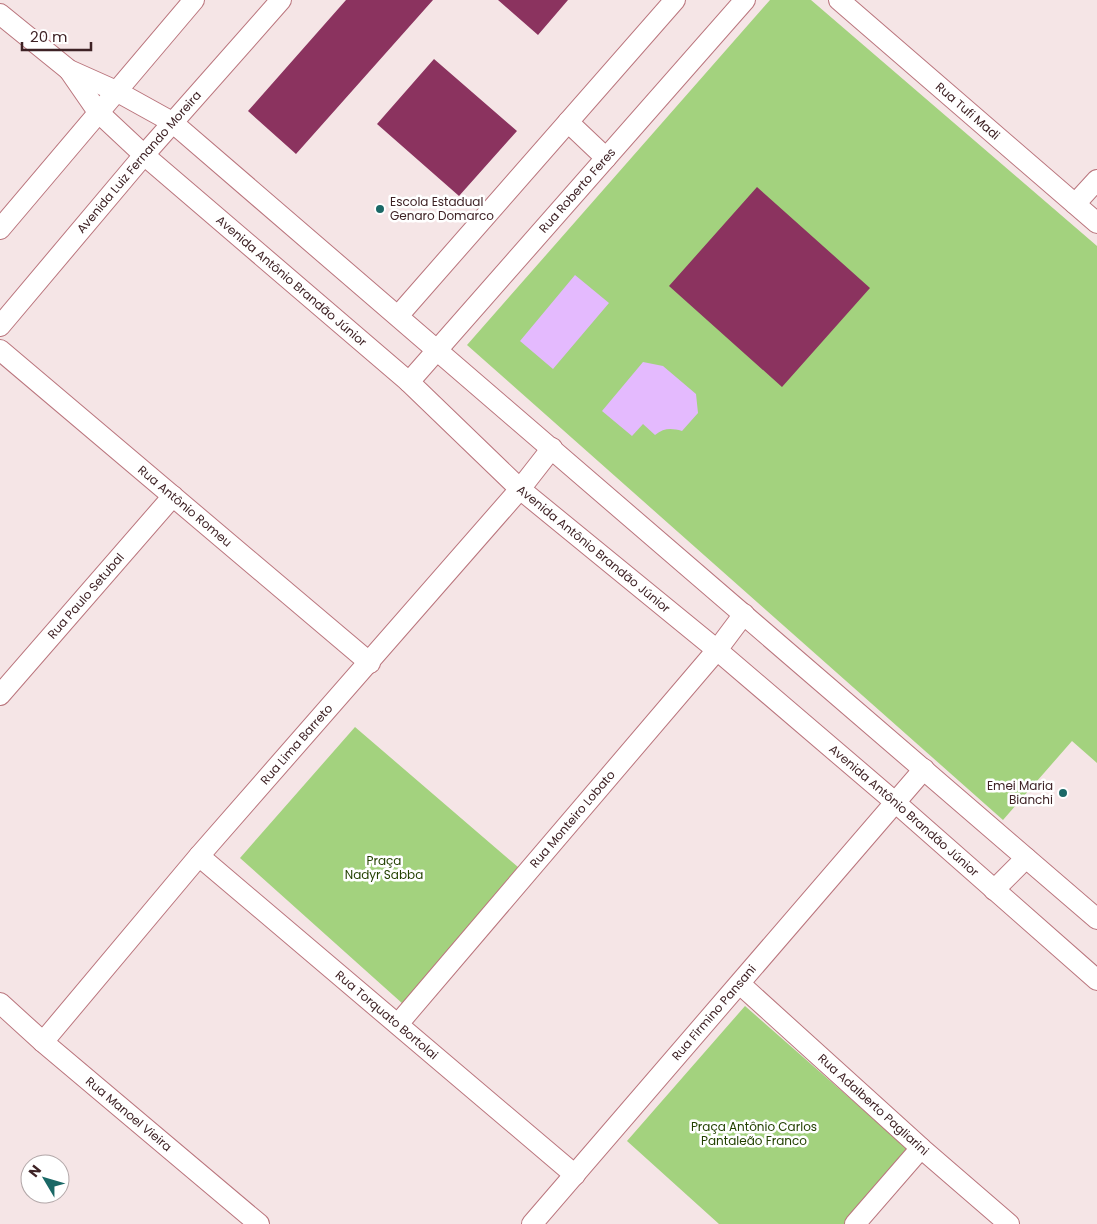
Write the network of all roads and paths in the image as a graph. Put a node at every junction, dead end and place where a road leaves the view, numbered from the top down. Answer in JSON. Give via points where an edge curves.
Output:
{"nodes":[{"id":1,"x":194,"y":0,"type":"edge"},
{"id":2,"x":281,"y":0,"type":"edge"},
{"id":3,"x":675,"y":0,"type":"edge"},
{"id":4,"x":745,"y":0,"type":"edge"},
{"id":5,"x":839,"y":0,"type":"edge"},
{"id":6,"x":0,"y":14,"type":"edge"},
{"id":7,"x":69,"y":70,"type":"junction"},
{"id":8,"x":116,"y":91,"type":"junction"},
{"id":9,"x":98,"y":112,"type":"junction"},
{"id":10,"x":172,"y":122,"type":"junction"},
{"id":11,"x":568,"y":122,"type":"junction"},
{"id":12,"x":144,"y":155,"type":"junction"},
{"id":13,"x":606,"y":158,"type":"junction"},
{"id":14,"x":1097,"y":180,"type":"edge"},
{"id":15,"x":1075,"y":204,"type":"junction"},
{"id":16,"x":1097,"y":223,"type":"edge"},
{"id":17,"x":0,"y":228,"type":"edge"},
{"id":18,"x":398,"y":316,"type":"junction"},
{"id":19,"x":0,"y":326,"type":"edge"},
{"id":20,"x":436,"y":349,"type":"junction"},
{"id":21,"x":0,"y":350,"type":"edge"},
{"id":22,"x":409,"y":382,"type":"junction"},
{"id":23,"x":552,"y":448,"type":"junction"},
{"id":24,"x":520,"y":489,"type":"junction"},
{"id":25,"x":173,"y":496,"type":"junction"},
{"id":26,"x":744,"y":614,"type":"junction"},
{"id":27,"x":717,"y":650,"type":"junction"},
{"id":28,"x":370,"y":663,"type":"junction"},
{"id":29,"x":0,"y":695,"type":"edge"},
{"id":30,"x":924,"y":769,"type":"junction"},
{"id":31,"x":896,"y":803,"type":"junction"},
{"id":32,"x":199,"y":856,"type":"junction"},
{"id":33,"x":1026,"y":858,"type":"junction"},
{"id":34,"x":994,"y":890,"type":"junction"},
{"id":35,"x":1097,"y":919,"type":"edge"},
{"id":36,"x":1094,"y":972,"type":"edge"},
{"id":37,"x":740,"y":984,"type":"junction"},
{"id":38,"x":0,"y":1003,"type":"edge"},
{"id":39,"x":398,"y":1024,"type":"junction"},
{"id":40,"x":43,"y":1042,"type":"junction"},
{"id":41,"x":921,"y":1148,"type":"junction"},
{"id":42,"x":575,"y":1175,"type":"junction"},
{"id":43,"x":259,"y":1224,"type":"edge"},
{"id":44,"x":532,"y":1224,"type":"edge"},
{"id":45,"x":855,"y":1224,"type":"edge"},
{"id":46,"x":1009,"y":1224,"type":"edge"}],
"edges":[{"from":1,"to":8,"type":"street"},
{"from":2,"to":10,"type":"street","name":"Avenida Luiz Fernando Moreira"},
{"from":3,"to":11,"type":"street"},
{"from":4,"to":13,"type":"street","name":"Rua Roberto Feres"},
{"from":5,"to":15,"type":"street","name":"Rua Tufi Madi"},
{"from":6,"to":7,"type":"street"},
{"from":7,"to":8,"type":"street"},
{"from":7,"to":9,"type":"street","name":"Avenida Antônio Brandão Júnior"},
{"from":8,"to":9,"type":"street"},
{"from":8,"to":10,"type":"street"},
{"from":9,"to":12,"type":"street","name":"Avenida Antônio Brandão Júnior"},
{"from":9,"to":17,"type":"street"},
{"from":10,"to":12,"type":"street","name":"Avenida Luiz Fernando Moreira"},
{"from":10,"to":18,"type":"street"},
{"from":11,"to":13,"type":"street"},
{"from":11,"to":18,"type":"street"},
{"from":12,"to":19,"type":"street","name":"Avenida Luiz Fernando Moreira"},
{"from":12,"to":22,"type":"street","name":"Avenida Antônio Brandão Júnior"},
{"from":13,"to":20,"type":"street","name":"Rua Roberto Feres"},
{"from":14,"to":15,"type":"street"},
{"from":15,"to":16,"type":"street","name":"Rua Tufi Madi"},
{"from":18,"to":20,"type":"street"},
{"from":20,"to":22,"type":"street","name":"Rua Roberto Feres"},
{"from":20,"to":23,"type":"street"},
{"from":21,"to":25,"type":"street","name":"Rua Antônio Romeu"},
{"from":22,"to":24,"type":"street","name":"Avenida Antônio Brandão Júnior"},
{"from":23,"to":24,"type":"street","name":"Rua Lima Barreto"},
{"from":23,"to":26,"type":"street"},
{"from":24,"to":27,"type":"street","name":"Avenida Antônio Brandão Júnior"},
{"from":24,"to":28,"type":"street","name":"Rua Lima Barreto"},
{"from":25,"to":28,"type":"street","name":"Rua Antônio Romeu"},
{"from":25,"to":29,"type":"street","name":"Rua Paulo Setubal"},
{"from":26,"to":27,"type":"street","name":"Rua Monteiro Lobato"},
{"from":26,"to":30,"type":"street"},
{"from":27,"to":31,"type":"street","name":"Avenida Antônio Brandão Júnior"},
{"from":27,"to":39,"type":"street","name":"Rua Monteiro Lobato"},
{"from":28,"to":32,"type":"street","name":"Rua Lima Barreto"},
{"from":30,"to":31,"type":"street","name":"Rua Firmino Pansani"},
{"from":30,"to":33,"type":"street"},
{"from":31,"to":34,"type":"street","name":"Avenida Antônio Brandão Júnior"},
{"from":31,"to":37,"type":"street","name":"Rua Firmino Pansani"},
{"from":32,"to":39,"type":"street","name":"Rua Torquato Bortolai"},
{"from":32,"to":40,"type":"street","name":"Rua Lima Barreto"},
{"from":33,"to":34,"type":"street"},
{"from":33,"to":35,"type":"street"},
{"from":34,"to":36,"type":"street","name":"Avenida Antônio Brandão Júnior"},
{"from":37,"to":41,"type":"street","name":"Rua Adalberto Pagliarini"},
{"from":37,"to":42,"type":"street","name":"Rua Firmino Pansani"},
{"from":38,"to":40,"type":"street","name":"Rua Manoel Vieira"},
{"from":39,"to":42,"type":"street","name":"Rua Torquato Bortolai"},
{"from":40,"to":43,"type":"street","name":"Rua Manoel Vieira"},
{"from":41,"to":45,"type":"street"},
{"from":41,"to":46,"type":"street","name":"Rua Adalberto Pagliarini"},
{"from":42,"to":44,"type":"street","name":"Rua Firmino Pansani"}]}
